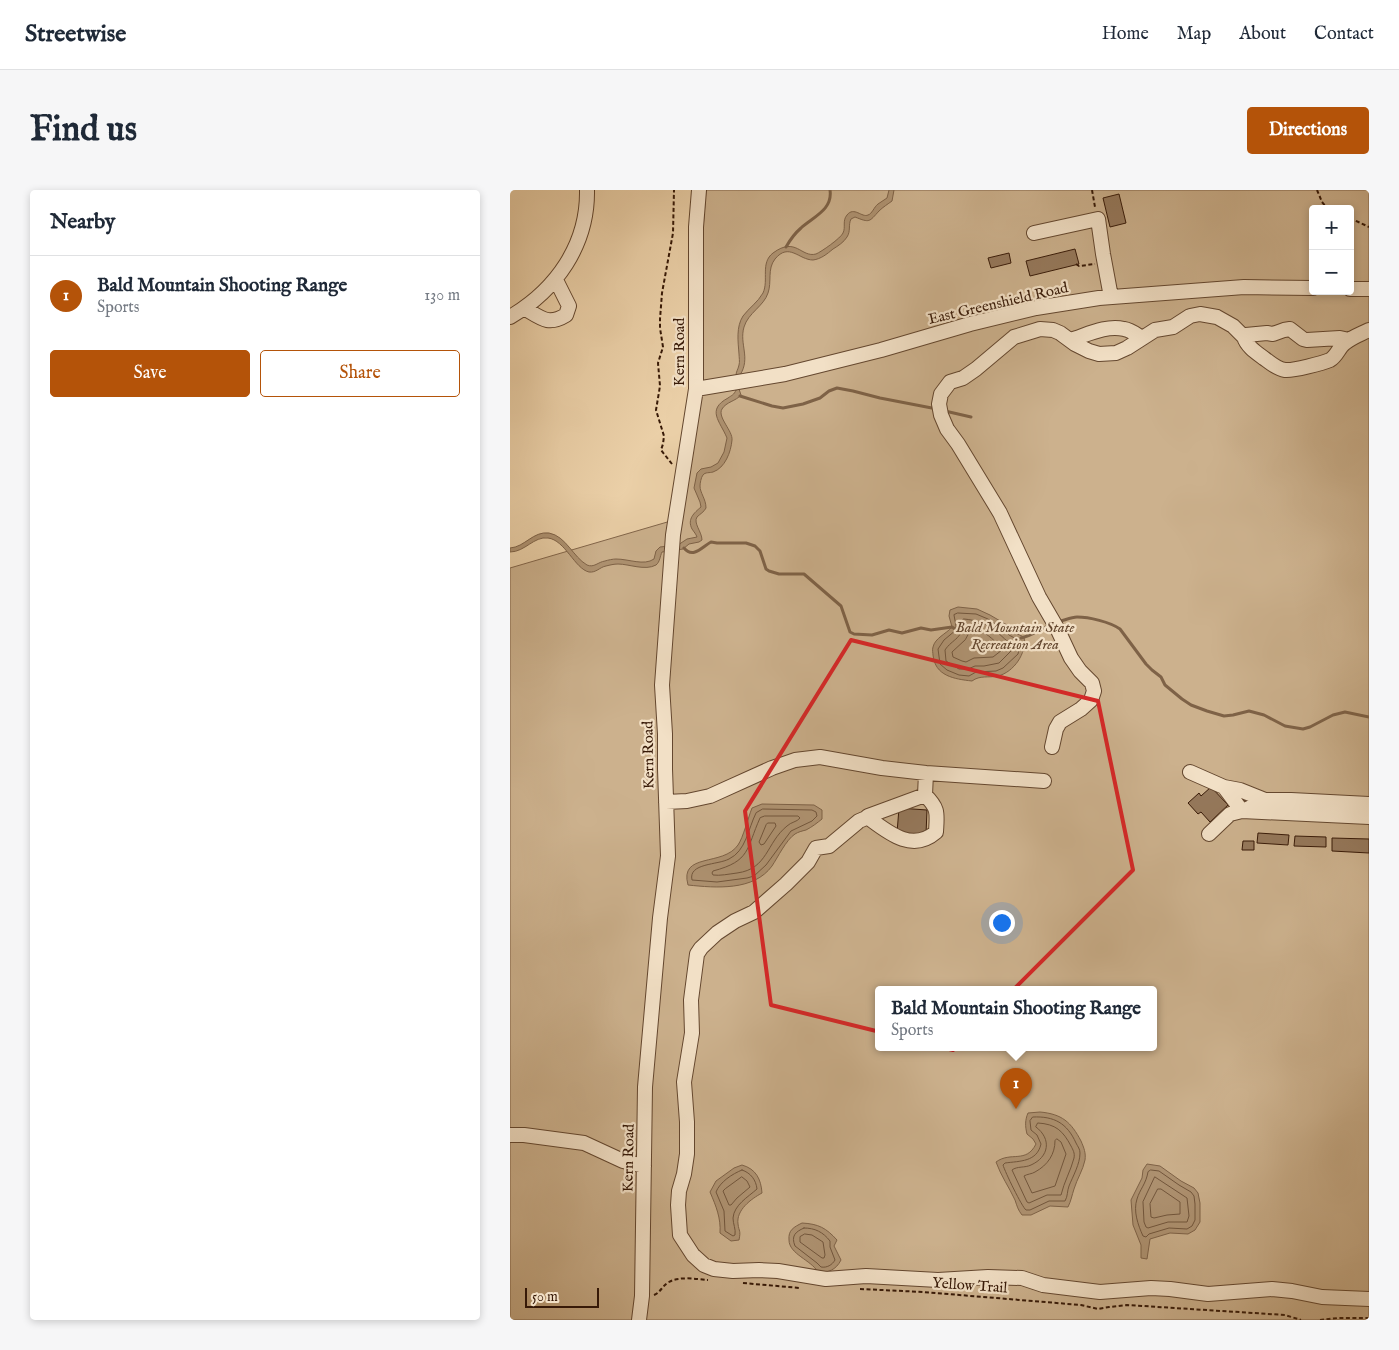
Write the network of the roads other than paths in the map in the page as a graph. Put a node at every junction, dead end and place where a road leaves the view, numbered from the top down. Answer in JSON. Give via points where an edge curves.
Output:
{"nodes":[{"id":1,"x":587,"y":190,"type":"edge"},
{"id":2,"x":699,"y":190,"type":"edge"},
{"id":3,"x":1034,"y":234,"type":"dead end"},
{"id":4,"x":556,"y":280,"type":"junction"},
{"id":5,"x":1309,"y":288,"type":"edge"},
{"id":6,"x":1354,"y":289,"type":"edge"},
{"id":7,"x":1369,"y":289,"type":"edge"},
{"id":8,"x":1111,"y":297,"type":"junction"},
{"id":9,"x":524,"y":308,"type":"junction"},
{"id":10,"x":510,"y":318,"type":"edge"},
{"id":11,"x":1369,"y":330,"type":"edge"},
{"id":12,"x":1244,"y":337,"type":"junction"},
{"id":13,"x":1142,"y":338,"type":"junction"},
{"id":14,"x":1070,"y":340,"type":"junction"},
{"id":15,"x":1350,"y":340,"type":"junction"},
{"id":16,"x":696,"y":389,"type":"junction"},
{"id":17,"x":1052,"y":747,"type":"dead end"},
{"id":18,"x":1190,"y":772,"type":"dead end"},
{"id":19,"x":926,"y":773,"type":"junction"},
{"id":20,"x":1044,"y":781,"type":"dead end"},
{"id":21,"x":1224,"y":786,"type":"junction"},
{"id":22,"x":925,"y":795,"type":"junction"},
{"id":23,"x":1265,"y":800,"type":"junction"},
{"id":24,"x":666,"y":802,"type":"junction"},
{"id":25,"x":1369,"y":804,"type":"edge"},
{"id":26,"x":1242,"y":811,"type":"junction"},
{"id":27,"x":1369,"y":817,"type":"edge"},
{"id":28,"x":866,"y":818,"type":"junction"},
{"id":29,"x":1209,"y":834,"type":"dead end"},
{"id":30,"x":510,"y":1135,"type":"edge"},
{"id":31,"x":644,"y":1166,"type":"junction"},
{"id":32,"x":1369,"y":1299,"type":"edge"},
{"id":33,"x":638,"y":1320,"type":"edge"}],
"edges":[{"from":1,"to":4,"type":"street","via":[[584,222],[578,240]]},
{"from":2,"to":16,"type":"street","name":"Kern Road"},
{"from":3,"to":8,"type":"street","via":[[1098,219]]},
{"from":4,"to":9,"type":"street"},
{"from":4,"to":9,"type":"street","via":[[569,306],[566,315],[557,321],[544,320]]},
{"from":5,"to":8,"type":"street","name":"East Greenshield Road","via":[[1244,287]]},
{"from":6,"to":7,"type":"street"},
{"from":8,"to":16,"type":"street","name":"East Greenshield Road","via":[[1036,308],[785,374]]},
{"from":9,"to":10,"type":"street"},
{"from":11,"to":15,"type":"street"},
{"from":12,"to":13,"type":"street","via":[[1217,317],[1200,314]]},
{"from":12,"to":15,"type":"street","via":[[1290,329],[1307,340]]},
{"from":12,"to":15,"type":"street","via":[[1255,352],[1284,370],[1330,360]]},
{"from":13,"to":14,"type":"street","via":[[1126,329],[1113,327]]},
{"from":13,"to":14,"type":"street","via":[[1116,354],[1089,352]]},
{"from":14,"to":17,"type":"street","via":[[1046,328],[1014,336],[963,378],[950,382],[941,394],[939,404],[946,428],[1000,513],[1038,597],[1071,658],[1092,683],[1091,700],[1060,722]]},
{"from":16,"to":24,"type":"street","name":"Kern Road","via":[[671,560],[662,685]]},
{"from":18,"to":21,"type":"street"},
{"from":19,"to":20,"type":"street"},
{"from":19,"to":22,"type":"street"},
{"from":19,"to":24,"type":"street","via":[[820,757],[795,760],[772,768],[710,796]]},
{"from":21,"to":23,"type":"street"},
{"from":21,"to":26,"type":"street"},
{"from":22,"to":28,"type":"street"},
{"from":22,"to":28,"type":"street","via":[[934,804],[937,814],[936,832],[929,838],[905,840]]},
{"from":23,"to":25,"type":"street"},
{"from":23,"to":26,"type":"street"},
{"from":24,"to":31,"type":"street","name":"Kern Road","via":[[668,856],[646,1087]]},
{"from":26,"to":27,"type":"street"},
{"from":26,"to":29,"type":"street","via":[[1230,814]]},
{"from":28,"to":32,"type":"street","via":[[829,846],[816,848],[802,870],[765,903],[717,933],[697,954],[691,1000],[692,1034],[684,1082],[687,1154],[678,1191],[680,1236],[693,1255],[714,1269],[778,1271],[826,1279],[866,1276],[938,1280],[1022,1278],[1043,1285],[1100,1292],[1151,1288],[1208,1294],[1272,1289],[1322,1297]]},
{"from":30,"to":31,"type":"street","via":[[584,1143],[623,1161]]},
{"from":31,"to":33,"type":"street","name":"Kern Road","via":[[642,1296]]}]}
